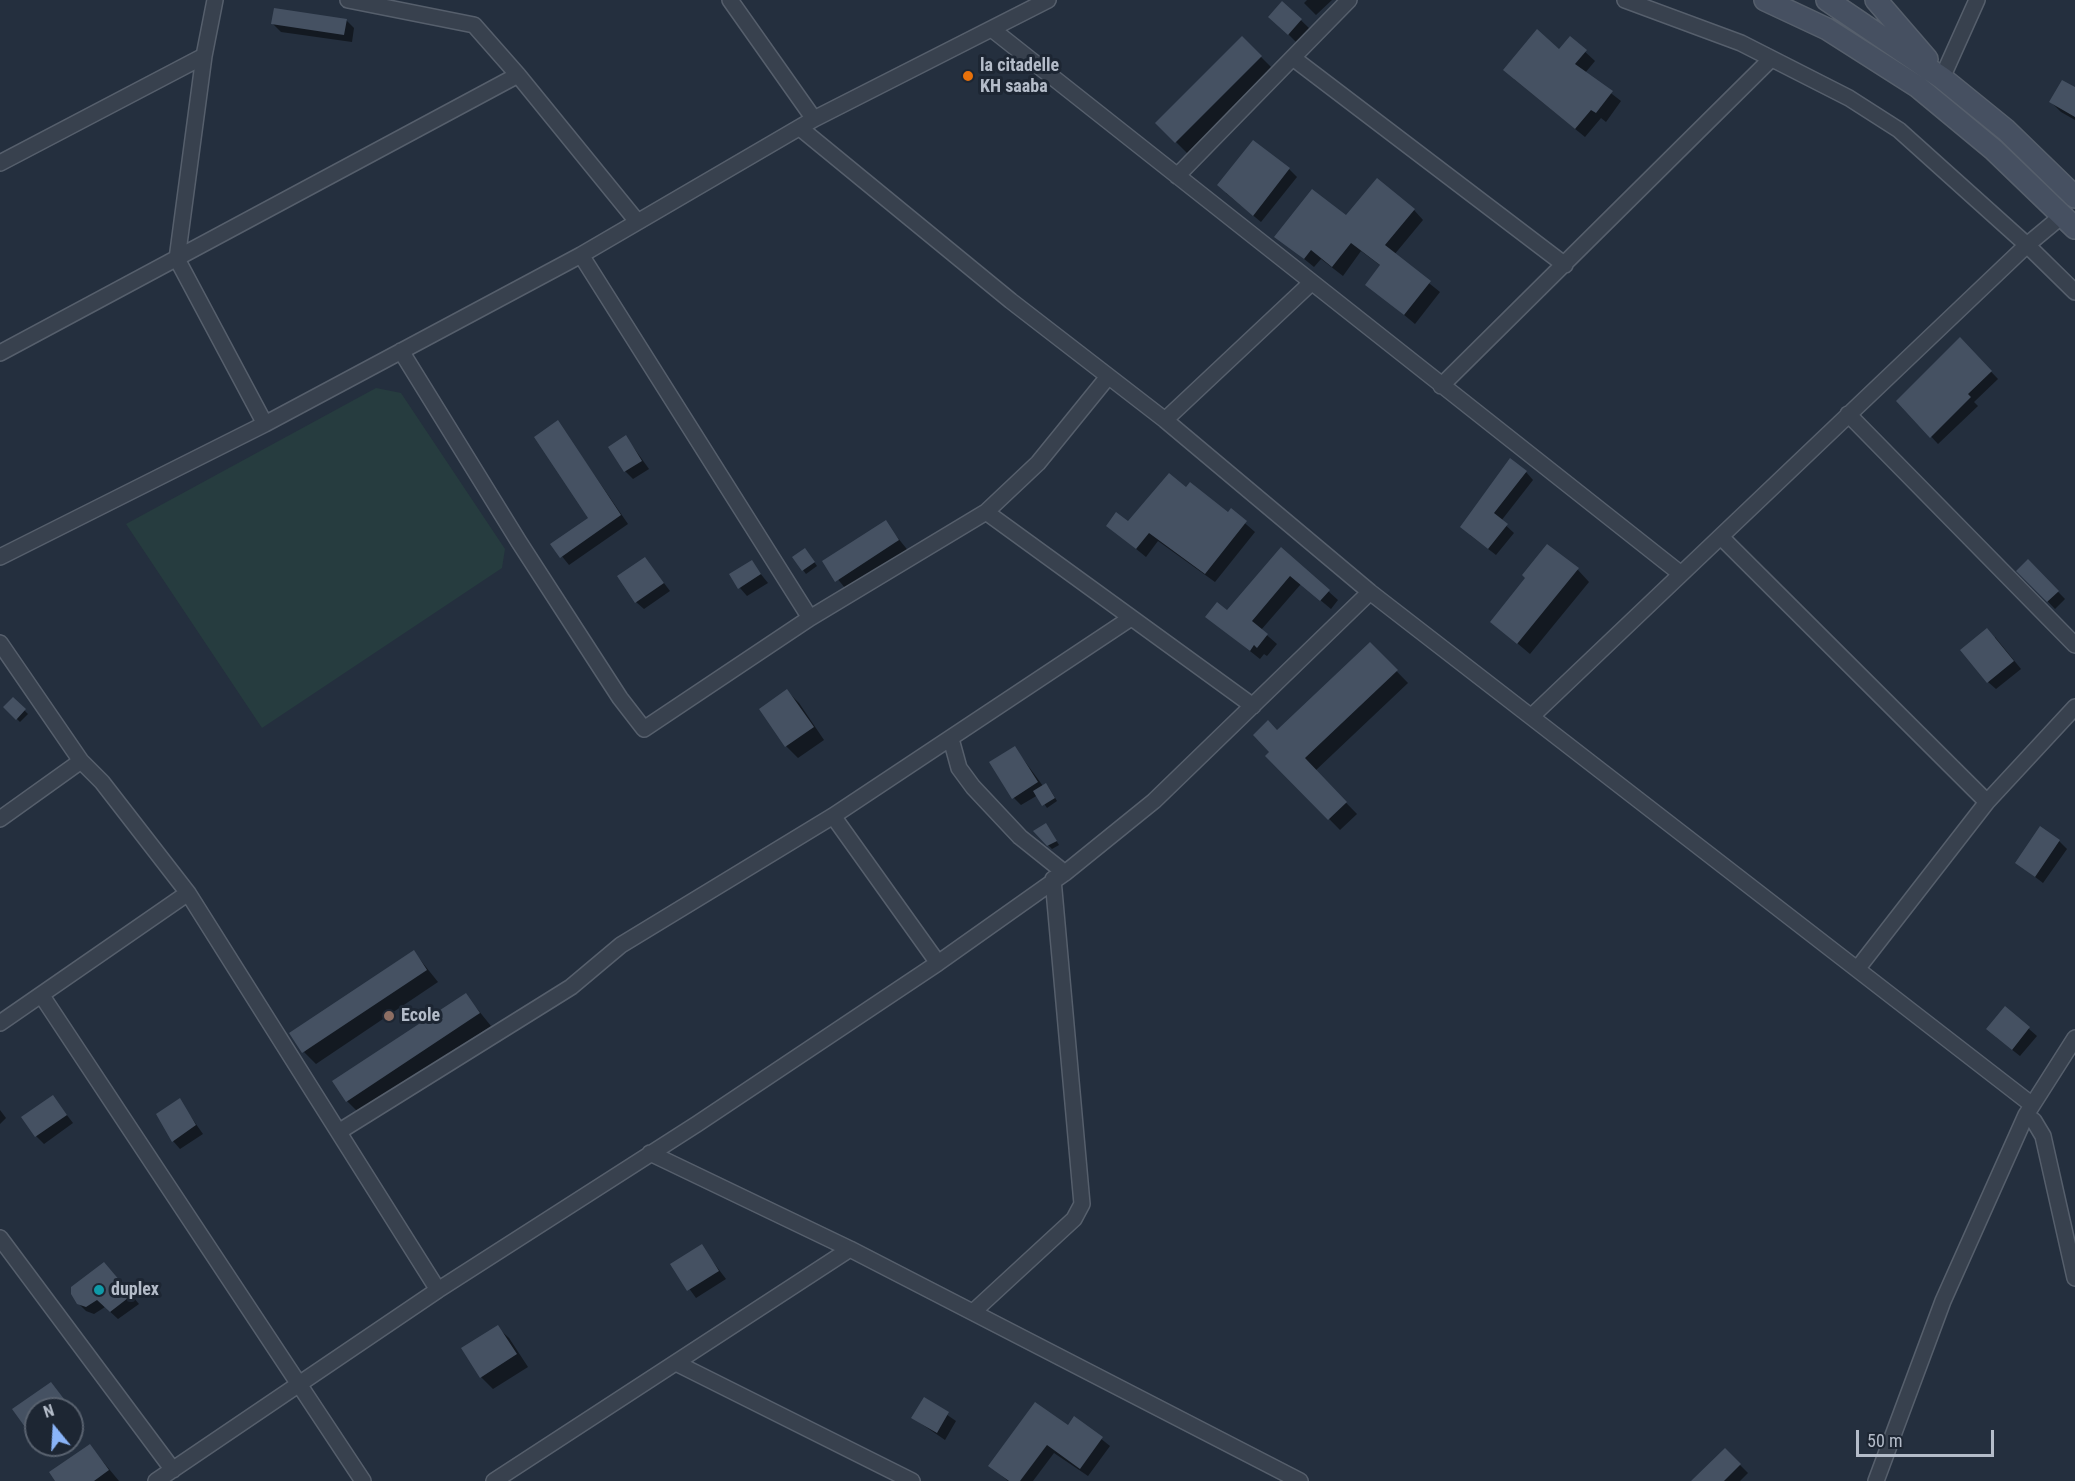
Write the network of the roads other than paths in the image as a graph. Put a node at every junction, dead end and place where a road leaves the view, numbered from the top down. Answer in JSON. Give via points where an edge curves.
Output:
{"nodes":[{"id":1,"x":215,"y":0,"type":"edge"},
{"id":2,"x":348,"y":0,"type":"edge"},
{"id":3,"x":730,"y":0,"type":"edge"},
{"id":4,"x":1048,"y":0,"type":"edge"},
{"id":5,"x":1348,"y":0,"type":"edge"},
{"id":6,"x":1625,"y":0,"type":"edge"},
{"id":7,"x":1765,"y":0,"type":"edge"},
{"id":8,"x":1827,"y":0,"type":"edge"},
{"id":9,"x":1876,"y":0,"type":"edge"},
{"id":10,"x":1977,"y":0,"type":"edge"},
{"id":11,"x":1805,"y":8,"type":"edge"},
{"id":12,"x":993,"y":30,"type":"junction"},
{"id":13,"x":204,"y":56,"type":"junction"},
{"id":14,"x":1293,"y":58,"type":"junction"},
{"id":15,"x":1772,"y":58,"type":"junction"},
{"id":16,"x":518,"y":75,"type":"junction"},
{"id":17,"x":1942,"y":78,"type":"junction"},
{"id":18,"x":814,"y":119,"type":"junction"},
{"id":19,"x":800,"y":128,"type":"junction"},
{"id":20,"x":0,"y":163,"type":"edge"},
{"id":21,"x":1177,"y":176,"type":"junction"},
{"id":22,"x":2075,"y":196,"type":"edge"},
{"id":23,"x":636,"y":220,"type":"junction"},
{"id":24,"x":2069,"y":221,"type":"edge"},
{"id":25,"x":2027,"y":244,"type":"junction"},
{"id":26,"x":581,"y":255,"type":"junction"},
{"id":27,"x":177,"y":259,"type":"junction"},
{"id":28,"x":1565,"y":265,"type":"junction"},
{"id":29,"x":1311,"y":283,"type":"junction"},
{"id":30,"x":2075,"y":292,"type":"edge"},
{"id":31,"x":401,"y":351,"type":"junction"},
{"id":32,"x":0,"y":353,"type":"edge"},
{"id":33,"x":1107,"y":378,"type":"junction"},
{"id":34,"x":1441,"y":386,"type":"junction"},
{"id":35,"x":1848,"y":414,"type":"junction"},
{"id":36,"x":1165,"y":420,"type":"junction"},
{"id":37,"x":265,"y":424,"type":"junction"},
{"id":38,"x":986,"y":512,"type":"junction"},
{"id":39,"x":1721,"y":537,"type":"junction"},
{"id":40,"x":0,"y":557,"type":"edge"},
{"id":41,"x":1682,"y":574,"type":"junction"},
{"id":42,"x":1370,"y":592,"type":"junction"},
{"id":43,"x":810,"y":618,"type":"junction"},
{"id":44,"x":1131,"y":618,"type":"junction"},
{"id":45,"x":0,"y":643,"type":"edge"},
{"id":46,"x":2075,"y":645,"type":"edge"},
{"id":47,"x":1252,"y":706,"type":"junction"},
{"id":48,"x":2075,"y":707,"type":"edge"},
{"id":49,"x":1533,"y":716,"type":"junction"},
{"id":50,"x":951,"y":739,"type":"junction"},
{"id":51,"x":81,"y":761,"type":"junction"},
{"id":52,"x":1987,"y":802,"type":"junction"},
{"id":53,"x":833,"y":816,"type":"junction"},
{"id":54,"x":0,"y":819,"type":"edge"},
{"id":55,"x":1059,"y":876,"type":"junction"},
{"id":56,"x":188,"y":893,"type":"junction"},
{"id":57,"x":938,"y":963,"type":"junction"},
{"id":58,"x":1858,"y":968,"type":"junction"},
{"id":59,"x":42,"y":996,"type":"junction"},
{"id":60,"x":0,"y":1023,"type":"edge"},
{"id":61,"x":2075,"y":1038,"type":"edge"},
{"id":62,"x":2029,"y":1109,"type":"junction"},
{"id":63,"x":340,"y":1131,"type":"junction"},
{"id":64,"x":650,"y":1153,"type":"junction"},
{"id":65,"x":0,"y":1238,"type":"edge"},
{"id":66,"x":850,"y":1249,"type":"junction"},
{"id":67,"x":2075,"y":1278,"type":"edge"},
{"id":68,"x":438,"y":1290,"type":"junction"},
{"id":69,"x":973,"y":1312,"type":"junction"},
{"id":70,"x":675,"y":1363,"type":"junction"},
{"id":71,"x":296,"y":1384,"type":"junction"},
{"id":72,"x":173,"y":1470,"type":"junction"},
{"id":73,"x":156,"y":1481,"type":"edge"},
{"id":74,"x":363,"y":1481,"type":"edge"},
{"id":75,"x":494,"y":1481,"type":"edge"},
{"id":76,"x":912,"y":1481,"type":"edge"},
{"id":77,"x":1300,"y":1481,"type":"edge"},
{"id":78,"x":1876,"y":1481,"type":"edge"}],
"edges":[{"from":1,"to":13,"type":"street"},
{"from":2,"to":16,"type":"street","via":[[472,24]]},
{"from":3,"to":18,"type":"street"},
{"from":4,"to":12,"type":"street"},
{"from":5,"to":14,"type":"street"},
{"from":6,"to":15,"type":"street"},
{"from":7,"to":11,"type":"street"},
{"from":8,"to":17,"type":"street"},
{"from":9,"to":17,"type":"street"},
{"from":10,"to":17,"type":"street"},
{"from":11,"to":24,"type":"street","via":[[1918,87],[1994,150]]},
{"from":12,"to":18,"type":"street"},
{"from":12,"to":21,"type":"street"},
{"from":13,"to":20,"type":"street"},
{"from":13,"to":27,"type":"street"},
{"from":14,"to":21,"type":"street"},
{"from":14,"to":28,"type":"street"},
{"from":15,"to":25,"type":"street","via":[[1849,98],[1899,130]]},
{"from":15,"to":28,"type":"street"},
{"from":16,"to":23,"type":"street"},
{"from":16,"to":27,"type":"street"},
{"from":17,"to":22,"type":"street","via":[[2006,130]]},
{"from":18,"to":19,"type":"street"},
{"from":19,"to":23,"type":"street"},
{"from":19,"to":33,"type":"street"},
{"from":21,"to":29,"type":"street"},
{"from":23,"to":26,"type":"street"},
{"from":24,"to":25,"type":"street"},
{"from":25,"to":30,"type":"street"},
{"from":25,"to":35,"type":"street"},
{"from":26,"to":31,"type":"street"},
{"from":26,"to":43,"type":"street"},
{"from":27,"to":32,"type":"street"},
{"from":27,"to":37,"type":"street"},
{"from":28,"to":34,"type":"street"},
{"from":29,"to":34,"type":"street"},
{"from":29,"to":36,"type":"street"},
{"from":31,"to":37,"type":"street"},
{"from":31,"to":43,"type":"street","via":[[519,542],[643,729]]},
{"from":33,"to":36,"type":"street"},
{"from":33,"to":38,"type":"street","via":[[1038,463]]},
{"from":34,"to":41,"type":"street"},
{"from":35,"to":39,"type":"street"},
{"from":35,"to":46,"type":"street"},
{"from":36,"to":42,"type":"street"},
{"from":37,"to":40,"type":"street"},
{"from":38,"to":43,"type":"street"},
{"from":38,"to":44,"type":"street"},
{"from":39,"to":41,"type":"street"},
{"from":39,"to":52,"type":"street"},
{"from":41,"to":49,"type":"street"},
{"from":42,"to":47,"type":"street"},
{"from":42,"to":49,"type":"street"},
{"from":44,"to":47,"type":"street"},
{"from":44,"to":50,"type":"street"},
{"from":45,"to":51,"type":"street"},
{"from":47,"to":55,"type":"street","via":[[1154,801]]},
{"from":48,"to":52,"type":"street"},
{"from":49,"to":58,"type":"street"},
{"from":50,"to":53,"type":"street"},
{"from":50,"to":55,"type":"street","via":[[959,768],[973,787]]},
{"from":51,"to":54,"type":"street"},
{"from":51,"to":56,"type":"street","via":[[102,782]]},
{"from":52,"to":58,"type":"street"},
{"from":53,"to":57,"type":"street"},
{"from":53,"to":63,"type":"street","via":[[621,945],[571,987]]},
{"from":55,"to":57,"type":"street"},
{"from":55,"to":69,"type":"street","via":[[1082,1204],[1074,1219]]},
{"from":56,"to":59,"type":"street"},
{"from":56,"to":63,"type":"street"},
{"from":57,"to":64,"type":"street"},
{"from":58,"to":62,"type":"street"},
{"from":59,"to":60,"type":"street"},
{"from":59,"to":71,"type":"street"},
{"from":61,"to":62,"type":"street"},
{"from":62,"to":67,"type":"street","via":[[2043,1136]]},
{"from":62,"to":78,"type":"street","via":[[1943,1301]]},
{"from":63,"to":68,"type":"street"},
{"from":64,"to":66,"type":"street"},
{"from":64,"to":68,"type":"street"},
{"from":65,"to":72,"type":"street"},
{"from":66,"to":69,"type":"street"},
{"from":66,"to":70,"type":"street"},
{"from":68,"to":71,"type":"street"},
{"from":69,"to":77,"type":"street"},
{"from":70,"to":75,"type":"street"},
{"from":70,"to":76,"type":"street"},
{"from":71,"to":72,"type":"street"},
{"from":71,"to":74,"type":"street"},
{"from":72,"to":73,"type":"street"}]}
